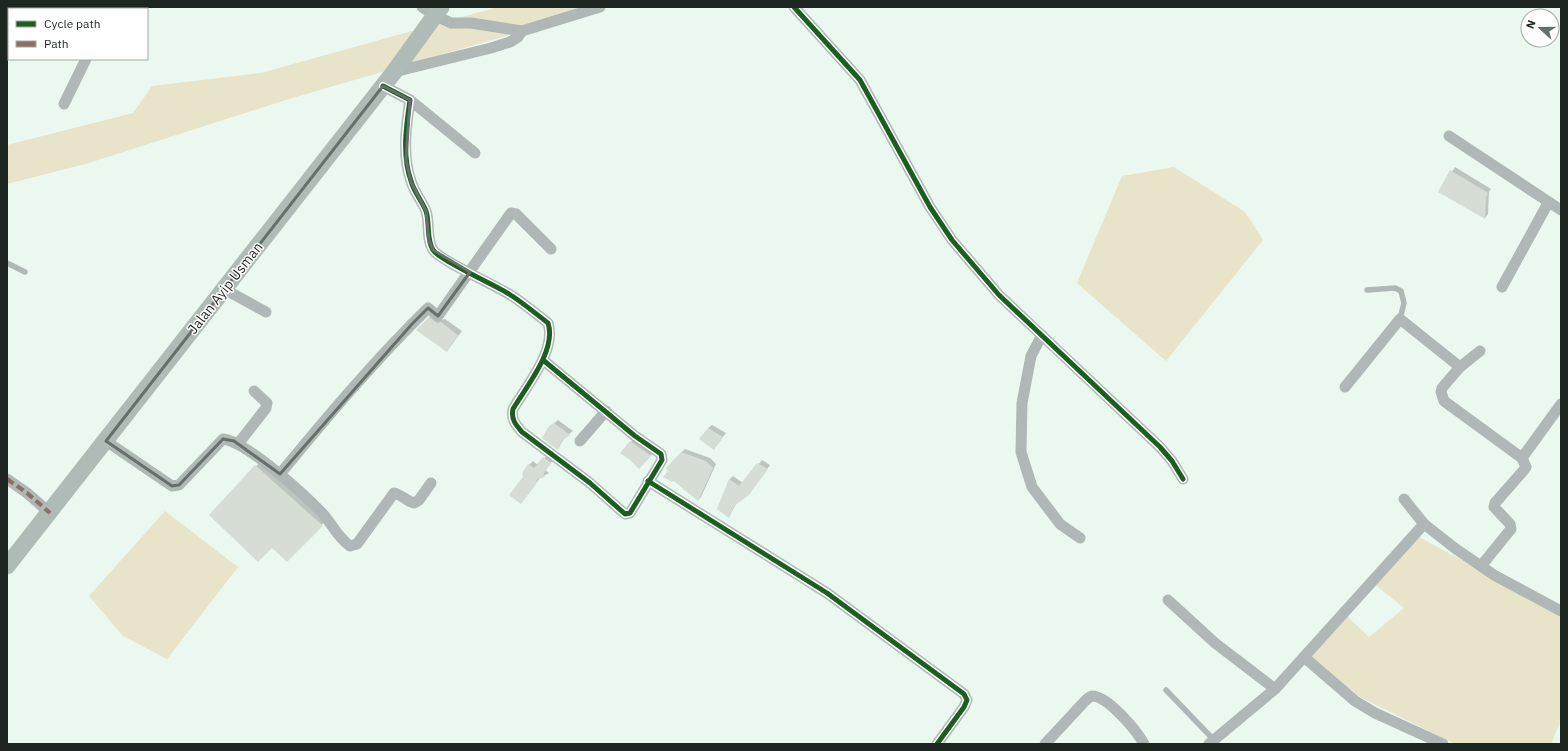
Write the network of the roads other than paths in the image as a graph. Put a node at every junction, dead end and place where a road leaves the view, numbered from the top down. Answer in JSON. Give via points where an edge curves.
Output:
{"nodes":[{"id":1,"x":35,"y":7,"type":"edge"},
{"id":2,"x":600,"y":7,"type":"edge"},
{"id":3,"x":794,"y":7,"type":"edge"},
{"id":4,"x":39,"y":8,"type":"edge"},
{"id":5,"x":432,"y":10,"type":"edge"},
{"id":6,"x":522,"y":31,"type":"junction"},
{"id":7,"x":86,"y":60,"type":"edge"},
{"id":8,"x":394,"y":72,"type":"junction"},
{"id":9,"x":383,"y":86,"type":"junction"},
{"id":10,"x":410,"y":100,"type":"junction"},
{"id":11,"x":64,"y":104,"type":"dead end"},
{"id":12,"x":1449,"y":136,"type":"dead end"},
{"id":13,"x":475,"y":153,"type":"dead end"},
{"id":14,"x":1548,"y":203,"type":"junction"},
{"id":15,"x":1561,"y":210,"type":"edge"},
{"id":16,"x":551,"y":250,"type":"dead end"},
{"id":17,"x":7,"y":263,"type":"edge"},
{"id":18,"x":26,"y":272,"type":"dead end"},
{"id":19,"x":470,"y":272,"type":"junction"},
{"id":20,"x":1502,"y":287,"type":"dead end"},
{"id":21,"x":224,"y":289,"type":"junction"},
{"id":22,"x":1367,"y":290,"type":"dead end"},
{"id":23,"x":266,"y":312,"type":"dead end"},
{"id":24,"x":1400,"y":319,"type":"junction"},
{"id":25,"x":1042,"y":335,"type":"junction"},
{"id":26,"x":1480,"y":351,"type":"dead end"},
{"id":27,"x":543,"y":360,"type":"junction"},
{"id":28,"x":1460,"y":367,"type":"junction"},
{"id":29,"x":1345,"y":387,"type":"dead end"},
{"id":30,"x":254,"y":391,"type":"dead end"},
{"id":31,"x":1561,"y":404,"type":"edge"},
{"id":32,"x":606,"y":411,"type":"junction"},
{"id":33,"x":106,"y":441,"type":"junction"},
{"id":34,"x":580,"y":441,"type":"dead end"},
{"id":35,"x":238,"y":444,"type":"junction"},
{"id":36,"x":1522,"y":458,"type":"junction"},
{"id":37,"x":280,"y":474,"type":"junction"},
{"id":38,"x":7,"y":479,"type":"edge"},
{"id":39,"x":1183,"y":479,"type":"dead end"},
{"id":40,"x":648,"y":481,"type":"junction"},
{"id":41,"x":431,"y":483,"type":"dead end"},
{"id":42,"x":1404,"y":499,"type":"dead end"},
{"id":43,"x":50,"y":513,"type":"junction"},
{"id":44,"x":1424,"y":524,"type":"junction"},
{"id":45,"x":1080,"y":538,"type":"dead end"},
{"id":46,"x":7,"y":566,"type":"edge"},
{"id":47,"x":1481,"y":566,"type":"junction"},
{"id":48,"x":1168,"y":600,"type":"dead end"},
{"id":49,"x":1561,"y":611,"type":"edge"},
{"id":50,"x":1304,"y":657,"type":"junction"},
{"id":51,"x":1275,"y":689,"type":"junction"},
{"id":52,"x":1166,"y":690,"type":"dead end"},
{"id":53,"x":1211,"y":742,"type":"edge"},
{"id":54,"x":937,"y":744,"type":"edge"},
{"id":55,"x":1045,"y":744,"type":"edge"},
{"id":56,"x":1144,"y":744,"type":"edge"},
{"id":57,"x":1443,"y":744,"type":"edge"}],
"edges":[{"from":1,"to":4,"type":"street"},
{"from":2,"to":6,"type":"street"},
{"from":3,"to":25,"type":"street","via":[[860,80],[940,224],[999,295]]},
{"from":5,"to":6,"type":"street","via":[[450,23]]},
{"from":5,"to":8,"type":"main road","name":"Jalan Ayip Usman"},
{"from":6,"to":8,"type":"street","via":[[514,39],[491,48]]},
{"from":7,"to":11,"type":"street"},
{"from":8,"to":9,"type":"main road","name":"Jalan Ayip Usman"},
{"from":9,"to":10,"type":"street"},
{"from":9,"to":21,"type":"main road","name":"Jalan Ayip Usman"},
{"from":10,"to":13,"type":"street"},
{"from":10,"to":19,"type":"street","via":[[406,160],[411,182],[426,211],[429,240],[433,250]]},
{"from":12,"to":14,"type":"street"},
{"from":14,"to":15,"type":"street"},
{"from":14,"to":20,"type":"street"},
{"from":16,"to":19,"type":"street","via":[[516,214],[511,213]]},
{"from":17,"to":18,"type":"lane"},
{"from":19,"to":27,"type":"street","via":[[509,294],[548,323],[549,334]]},
{"from":19,"to":37,"type":"street","via":[[438,316],[428,308],[381,356]]},
{"from":21,"to":23,"type":"street"},
{"from":21,"to":33,"type":"main road","name":"Jalan Ayip Usman"},
{"from":22,"to":24,"type":"lane","via":[[1395,288],[1401,291],[1404,303]]},
{"from":24,"to":28,"type":"street"},
{"from":24,"to":29,"type":"street"},
{"from":25,"to":39,"type":"street","via":[[1160,447]]},
{"from":25,"to":45,"type":"street","via":[[1031,356],[1022,403],[1021,452],[1032,487],[1060,524]]},
{"from":26,"to":28,"type":"street"},
{"from":27,"to":32,"type":"street"},
{"from":27,"to":40,"type":"street","via":[[512,409],[514,423],[626,514],[630,513]]},
{"from":28,"to":36,"type":"street","via":[[1442,388],[1444,401]]},
{"from":30,"to":35,"type":"street","via":[[265,400],[266,408]]},
{"from":31,"to":36,"type":"street"},
{"from":32,"to":34,"type":"street"},
{"from":32,"to":40,"type":"street","via":[[661,454],[662,460]]},
{"from":33,"to":35,"type":"street","via":[[172,486],[179,485],[223,439]]},
{"from":33,"to":43,"type":"main road","name":"Jalan Ayip Usman"},
{"from":35,"to":37,"type":"street"},
{"from":36,"to":47,"type":"street","via":[[1526,468],[1494,505],[1511,528]]},
{"from":37,"to":41,"type":"street","via":[[323,514],[343,541],[350,546],[357,544],[394,493],[414,503]]},
{"from":38,"to":43,"type":"street"},
{"from":40,"to":54,"type":"street","via":[[827,593],[964,694],[967,700],[964,707]]},
{"from":42,"to":44,"type":"street"},
{"from":43,"to":46,"type":"main road","name":"Jalan Ayip Usman"},
{"from":44,"to":47,"type":"street"},
{"from":44,"to":50,"type":"street"},
{"from":47,"to":49,"type":"street"},
{"from":48,"to":51,"type":"street","via":[[1215,643]]},
{"from":50,"to":51,"type":"street"},
{"from":50,"to":57,"type":"street","via":[[1355,701],[1374,713]]},
{"from":51,"to":53,"type":"street"},
{"from":52,"to":53,"type":"lane"},
{"from":55,"to":56,"type":"street","via":[[1084,701],[1094,696],[1105,701],[1126,720]]}]}
